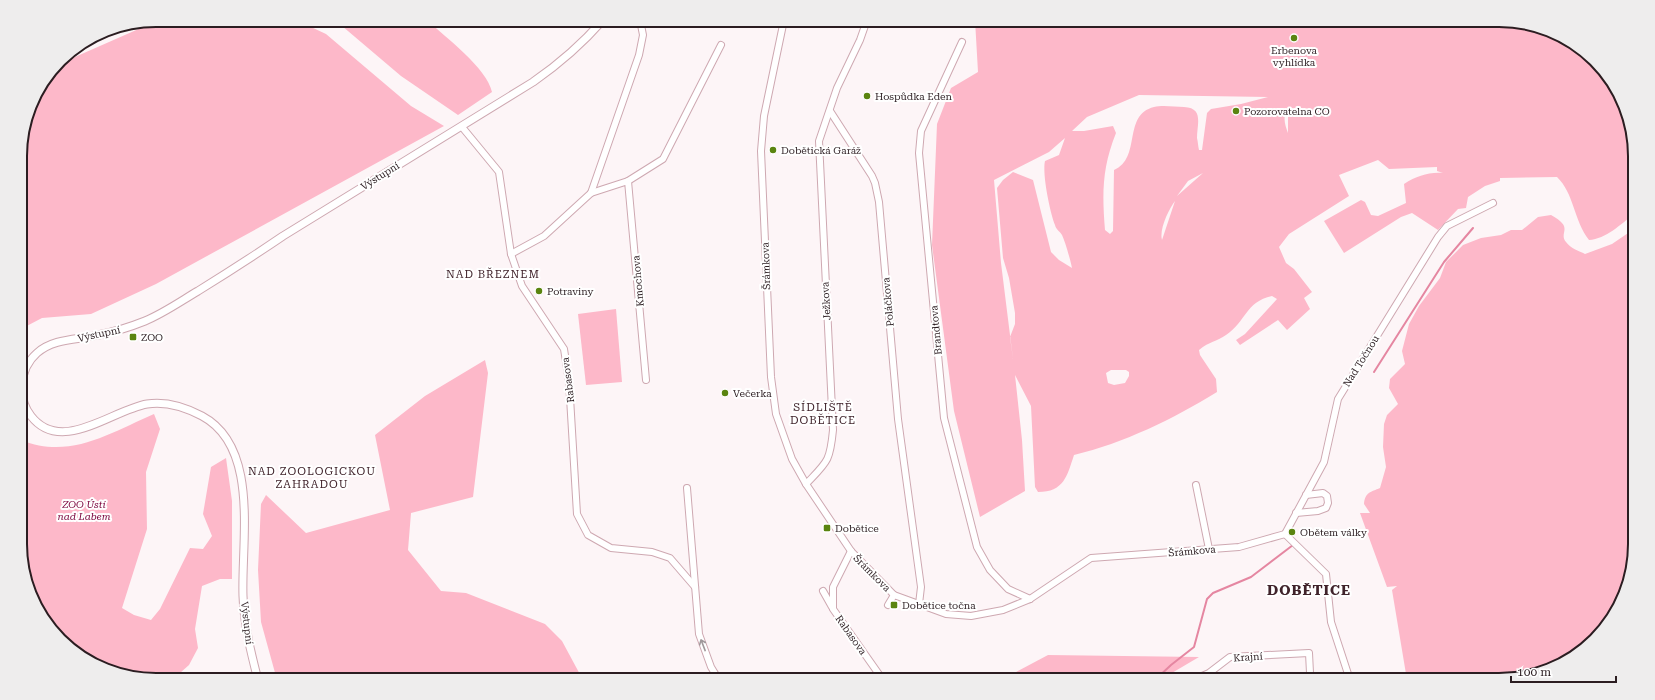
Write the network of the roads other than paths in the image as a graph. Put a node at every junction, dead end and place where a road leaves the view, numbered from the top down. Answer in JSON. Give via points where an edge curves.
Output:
{"nodes":[{"id":1,"x":597,"y":27,"type":"edge"},
{"id":2,"x":641,"y":27,"type":"edge"},
{"id":3,"x":783,"y":27,"type":"edge"},
{"id":4,"x":865,"y":27,"type":"edge"},
{"id":5,"x":962,"y":42,"type":"dead end"},
{"id":6,"x":721,"y":45,"type":"dead end"},
{"id":7,"x":830,"y":111,"type":"junction"},
{"id":8,"x":462,"y":127,"type":"junction"},
{"id":9,"x":628,"y":181,"type":"junction"},
{"id":10,"x":591,"y":193,"type":"junction"},
{"id":11,"x":1493,"y":203,"type":"dead end"},
{"id":12,"x":511,"y":254,"type":"junction"},
{"id":13,"x":27,"y":370,"type":"edge"},
{"id":14,"x":646,"y":380,"type":"dead end"},
{"id":15,"x":27,"y":411,"type":"edge"},
{"id":16,"x":806,"y":484,"type":"junction"},
{"id":17,"x":1196,"y":485,"type":"dead end"},
{"id":18,"x":687,"y":488,"type":"dead end"},
{"id":19,"x":1306,"y":495,"type":"junction"},
{"id":20,"x":1296,"y":513,"type":"junction"},
{"id":21,"x":1285,"y":534,"type":"junction"},
{"id":22,"x":1209,"y":549,"type":"junction"},
{"id":23,"x":851,"y":551,"type":"junction"},
{"id":24,"x":695,"y":586,"type":"junction"},
{"id":25,"x":822,"y":591,"type":"dead end"},
{"id":26,"x":894,"y":595,"type":"junction"},
{"id":27,"x":1030,"y":599,"type":"junction"},
{"id":28,"x":919,"y":604,"type":"junction"},
{"id":29,"x":888,"y":605,"type":"dead end"},
{"id":30,"x":833,"y":609,"type":"junction"},
{"id":31,"x":256,"y":673,"type":"edge"},
{"id":32,"x":715,"y":673,"type":"edge"},
{"id":33,"x":877,"y":673,"type":"edge"},
{"id":34,"x":1209,"y":673,"type":"edge"},
{"id":35,"x":1310,"y":673,"type":"edge"},
{"id":36,"x":1348,"y":673,"type":"edge"}],
"edges":[{"from":1,"to":8,"type":"street","name":"Výstupní","via":[[559,64]]},
{"from":2,"to":10,"type":"street","via":[[643,35],[639,55]]},
{"from":3,"to":16,"type":"street","name":"Šrámkova","via":[[764,116],[761,151],[770,362],[776,414],[792,459]]},
{"from":4,"to":7,"type":"street","via":[[836,88]]},
{"from":5,"to":27,"type":"street","name":"Brandtova","via":[[921,131],[919,153],[944,418],[977,547],[990,570],[1008,589]]},
{"from":6,"to":9,"type":"street","via":[[663,159]]},
{"from":7,"to":16,"type":"street","name":"Ježkova","via":[[818,141],[833,430],[827,462]]},
{"from":7,"to":28,"type":"street","name":"Poláčkova","via":[[875,183],[879,202],[898,419],[921,586]]},
{"from":8,"to":12,"type":"street","name":"Rabasova","via":[[499,172]]},
{"from":8,"to":13,"type":"street","name":"Výstupní","via":[[154,316],[130,327],[42,348],[34,356]]},
{"from":9,"to":10,"type":"street"},
{"from":9,"to":14,"type":"street","name":"Kmochova"},
{"from":10,"to":12,"type":"street","via":[[544,236]]},
{"from":11,"to":19,"type":"street","name":"Nad Točnou","via":[[1448,226],[1438,237],[1338,399],[1324,462]]},
{"from":12,"to":24,"type":"street","name":"Rabasova","via":[[522,286],[564,349],[569,380],[578,514],[588,535],[611,548],[652,552],[670,558]]},
{"from":15,"to":31,"type":"street","name":"Výstupní","via":[[45,427],[68,433],[128,410],[158,403],[192,411],[217,426],[228,441],[239,466],[243,486],[243,598],[250,651]]},
{"from":16,"to":23,"type":"street","name":"Šrámkova"},
{"from":17,"to":22,"type":"street"},
{"from":18,"to":24,"type":"street"},
{"from":19,"to":20,"type":"street","name":"Nad Točnou"},
{"from":19,"to":20,"type":"street","via":[[1323,493],[1327,496],[1326,508]]},
{"from":20,"to":21,"type":"street","name":"Nad Točnou"},
{"from":21,"to":22,"type":"street","name":"Šrámkova","via":[[1239,546]]},
{"from":21,"to":36,"type":"street","via":[[1326,574],[1331,622]]},
{"from":22,"to":27,"type":"street","name":"Šrámkova","via":[[1091,558]]},
{"from":23,"to":26,"type":"street","name":"Šrámkova"},
{"from":23,"to":30,"type":"street","name":"Rabasova","via":[[833,587]]},
{"from":32,"to":24,"type":"street","one_way":true,"via":[[699,634]]},
{"from":25,"to":30,"type":"street","name":"Rabasova"},
{"from":26,"to":28,"type":"street","name":"Šrámkova"},
{"from":26,"to":29,"type":"street"},
{"from":27,"to":28,"type":"street","name":"Šrámkova","via":[[1003,610],[971,616],[946,614]]},
{"from":30,"to":33,"type":"street","name":"Rabasova"},
{"from":34,"to":35,"type":"street","name":"Krajní","via":[[1230,657],[1309,654]]}]}
